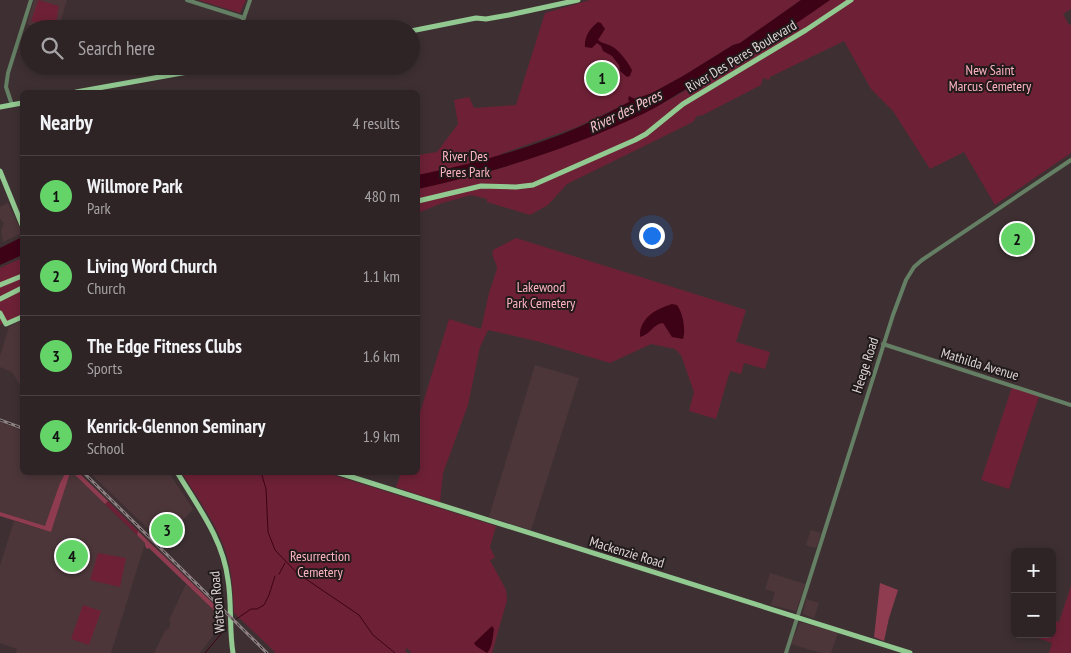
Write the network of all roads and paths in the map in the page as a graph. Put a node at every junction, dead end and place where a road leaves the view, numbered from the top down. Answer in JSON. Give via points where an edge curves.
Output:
{"nodes":[{"id":1,"x":31,"y":0,"type":"edge"},
{"id":2,"x":187,"y":0,"type":"edge"},
{"id":3,"x":250,"y":0,"type":"edge"},
{"id":4,"x":549,"y":0,"type":"edge"},
{"id":5,"x":578,"y":0,"type":"edge"},
{"id":6,"x":851,"y":0,"type":"edge"},
{"id":7,"x":547,"y":7,"type":"junction"},
{"id":8,"x":244,"y":18,"type":"joint"},
{"id":9,"x":25,"y":20,"type":"edge"},
{"id":10,"x":420,"y":29,"type":"edge"},
{"id":11,"x":20,"y":35,"type":"edge"},
{"id":12,"x":171,"y":75,"type":"edge"},
{"id":13,"x":87,"y":90,"type":"edge"},
{"id":14,"x":20,"y":103,"type":"edge"},
{"id":15,"x":12,"y":105,"type":"junction"},
{"id":16,"x":0,"y":108,"type":"edge"},
{"id":17,"x":1071,"y":160,"type":"edge"},
{"id":18,"x":0,"y":171,"type":"edge"},
{"id":19,"x":420,"y":201,"type":"edge"},
{"id":20,"x":20,"y":220,"type":"edge"},
{"id":21,"x":20,"y":277,"type":"edge"},
{"id":22,"x":0,"y":284,"type":"edge"},
{"id":23,"x":20,"y":289,"type":"edge"},
{"id":24,"x":0,"y":298,"type":"edge"},
{"id":25,"x":0,"y":314,"type":"edge"},
{"id":26,"x":20,"y":318,"type":"edge"},
{"id":27,"x":883,"y":344,"type":"junction"},
{"id":28,"x":1071,"y":405,"type":"edge"},
{"id":29,"x":179,"y":475,"type":"edge"},
{"id":30,"x":346,"y":475,"type":"edge"},
{"id":31,"x":797,"y":617,"type":"junction"},
{"id":32,"x":232,"y":653,"type":"edge"},
{"id":33,"x":786,"y":653,"type":"edge"},
{"id":34,"x":910,"y":653,"type":"edge"}],
"edges":[{"from":1,"to":9,"type":"street"},
{"from":2,"to":8,"type":"street"},
{"from":3,"to":8,"type":"street"},
{"from":4,"to":7,"type":"street"},
{"from":5,"to":7,"type":"main road"},
{"from":6,"to":19,"type":"main road","name":"River Des Peres Boulevard","via":[[682,104],[649,132],[634,140],[533,185],[478,187]]},
{"from":7,"to":10,"type":"main road"},
{"from":11,"to":15,"type":"street","via":[[6,87]]},
{"from":12,"to":13,"type":"main road"},
{"from":14,"to":15,"type":"main road"},
{"from":15,"to":16,"type":"main road"},
{"from":17,"to":27,"type":"street","name":"Heege Road","via":[[916,265],[901,292]]},
{"from":18,"to":20,"type":"main road"},
{"from":21,"to":22,"type":"main road"},
{"from":23,"to":24,"type":"main road"},
{"from":25,"to":26,"type":"main road","via":[[6,324]]},
{"from":27,"to":28,"type":"street","name":"Mathilda Avenue"},
{"from":27,"to":31,"type":"street","name":"Heege Road"},
{"from":29,"to":32,"type":"main road","name":"Watson Road","via":[[223,555],[229,587]]},
{"from":30,"to":31,"type":"main road","name":"Mackenzie Road"},
{"from":31,"to":33,"type":"street","name":"Heege Road"},
{"from":31,"to":34,"type":"main road","name":"Mackenzie Road"}]}
